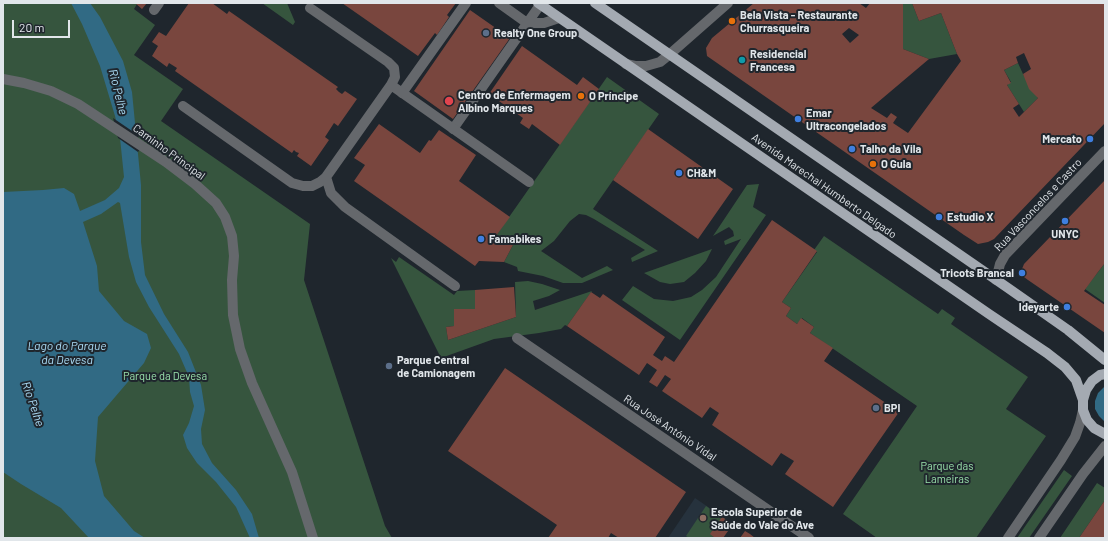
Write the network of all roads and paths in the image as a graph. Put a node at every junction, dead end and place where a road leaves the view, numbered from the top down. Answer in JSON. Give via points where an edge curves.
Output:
{"nodes":[{"id":1,"x":466,"y":3,"type":"edge"},
{"id":2,"x":499,"y":3,"type":"edge"},
{"id":3,"x":595,"y":3,"type":"edge"},
{"id":4,"x":728,"y":3,"type":"edge"},
{"id":5,"x":539,"y":4,"type":"edge"},
{"id":6,"x":310,"y":8,"type":"dead end"},
{"id":7,"x":559,"y":18,"type":"junction"},
{"id":8,"x":527,"y":23,"type":"junction"},
{"id":9,"x":670,"y":54,"type":"junction"},
{"id":10,"x":626,"y":64,"type":"junction"},
{"id":11,"x":3,"y":79,"type":"edge"},
{"id":12,"x":391,"y":85,"type":"junction"},
{"id":13,"x":402,"y":93,"type":"junction"},
{"id":14,"x":183,"y":106,"type":"dead end"},
{"id":15,"x":453,"y":129,"type":"junction"},
{"id":16,"x":1105,"y":151,"type":"edge"},
{"id":17,"x":326,"y":177,"type":"junction"},
{"id":18,"x":529,"y":182,"type":"dead end"},
{"id":19,"x":996,"y":280,"type":"junction"},
{"id":20,"x":455,"y":286,"type":"dead end"},
{"id":21,"x":517,"y":338,"type":"dead end"},
{"id":22,"x":1105,"y":360,"type":"edge"},
{"id":23,"x":1105,"y":374,"type":"edge"},
{"id":24,"x":1083,"y":405,"type":"junction"},
{"id":25,"x":1105,"y":434,"type":"edge"},
{"id":26,"x":1105,"y":446,"type":"edge"},
{"id":27,"x":314,"y":538,"type":"edge"},
{"id":28,"x":809,"y":538,"type":"edge"},
{"id":29,"x":1008,"y":538,"type":"edge"},
{"id":30,"x":1039,"y":538,"type":"edge"}],
"edges":[{"from":1,"to":13,"type":"street"},
{"from":2,"to":8,"type":"street"},
{"from":3,"to":9,"type":"main road","name":"Avenida Marechal Humberto Delgado"},
{"from":4,"to":9,"type":"street"},
{"from":5,"to":7,"type":"main road","name":"Avenida Marechal Humberto Delgado"},
{"from":5,"to":8,"type":"street"},
{"from":6,"to":12,"type":"street","via":[[388,62],[394,68],[395,77]]},
{"from":7,"to":8,"type":"street","via":[[544,23]]},
{"from":7,"to":10,"type":"main road","name":"Avenida Marechal Humberto Delgado"},
{"from":8,"to":15,"type":"street"},
{"from":9,"to":10,"type":"street","via":[[660,62],[646,66]]},
{"from":9,"to":19,"type":"main road","name":"Avenida Marechal Humberto Delgado"},
{"from":10,"to":24,"type":"main road","name":"Avenida Marechal Humberto Delgado","via":[[1048,353],[1076,380]]},
{"from":11,"to":27,"type":"street","name":"Caminho Principal","via":[[51,90],[78,104],[196,184],[216,203],[226,217],[232,236],[233,315],[240,348],[252,383],[292,472]]},
{"from":12,"to":13,"type":"street"},
{"from":12,"to":17,"type":"street"},
{"from":13,"to":15,"type":"street"},
{"from":14,"to":17,"type":"street","via":[[292,183],[312,186]]},
{"from":15,"to":18,"type":"street"},
{"from":16,"to":19,"type":"street","name":"Rua Vasconcelos e Castro","via":[[1005,255]]},
{"from":17,"to":20,"type":"street","via":[[331,193],[345,207]]},
{"from":19,"to":22,"type":"main road","name":"Avenida Marechal Humberto Delgado","via":[[1068,330]]},
{"from":21,"to":28,"type":"street","name":"Rua José António Vidal"},
{"from":23,"to":24,"type":"main road","via":[[1092,381],[1086,390]]},
{"from":24,"to":25,"type":"main road","name":"Avenida Marechal Humberto Delgado","via":[[1087,420],[1094,428]]},
{"from":24,"to":29,"type":"street","via":[[1075,437]]},
{"from":26,"to":30,"type":"street","via":[[1082,474]]}]}
